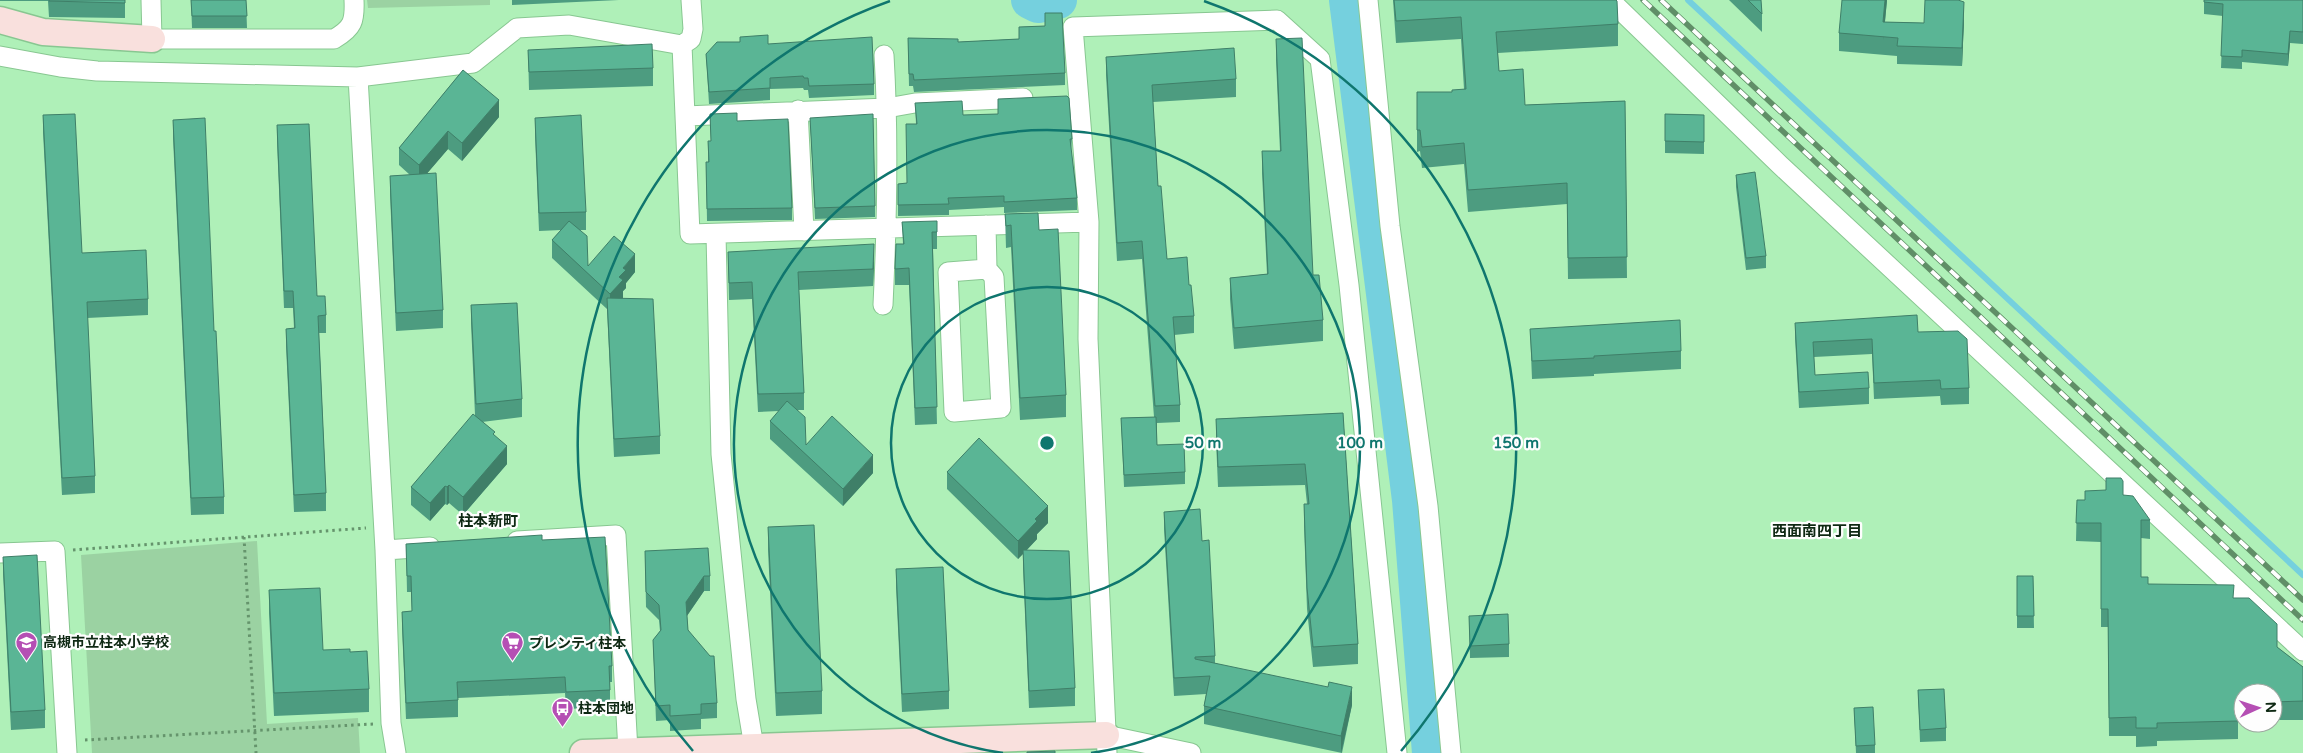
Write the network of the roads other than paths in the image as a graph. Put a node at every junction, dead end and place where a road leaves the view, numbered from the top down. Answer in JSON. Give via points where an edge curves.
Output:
{"nodes":[{"id":1,"x":150,"y":0,"type":"edge"},
{"id":2,"x":354,"y":0,"type":"edge"},
{"id":3,"x":691,"y":0,"type":"edge"},
{"id":4,"x":1368,"y":0,"type":"edge"},
{"id":5,"x":1610,"y":0,"type":"edge"},
{"id":6,"x":0,"y":20,"type":"edge"},
{"id":7,"x":152,"y":39,"type":"junction"},
{"id":8,"x":682,"y":45,"type":"junction"},
{"id":9,"x":884,"y":55,"type":"dead end"},
{"id":10,"x":0,"y":56,"type":"edge"},
{"id":11,"x":358,"y":76,"type":"junction"},
{"id":12,"x":1078,"y":96,"type":"junction"},
{"id":13,"x":1059,"y":97,"type":"edge"},
{"id":14,"x":1040,"y":98,"type":"edge"},
{"id":15,"x":887,"y":108,"type":"junction"},
{"id":16,"x":798,"y":110,"type":"junction"},
{"id":17,"x":685,"y":116,"type":"junction"},
{"id":18,"x":1089,"y":222,"type":"junction"},
{"id":19,"x":986,"y":226,"type":"junction"},
{"id":20,"x":887,"y":228,"type":"junction"},
{"id":21,"x":804,"y":231,"type":"junction"},
{"id":22,"x":716,"y":234,"type":"junction"},
{"id":23,"x":988,"y":269,"type":"junction"},
{"id":24,"x":883,"y":305,"type":"dead end"},
{"id":25,"x":500,"y":542,"type":"edge"},
{"id":26,"x":452,"y":546,"type":"edge"},
{"id":27,"x":385,"y":550,"type":"junction"},
{"id":28,"x":0,"y":553,"type":"edge"},
{"id":29,"x":2303,"y":651,"type":"edge"},
{"id":30,"x":1106,"y":744,"type":"edge"},
{"id":31,"x":67,"y":747,"type":"edge"},
{"id":32,"x":754,"y":750,"type":"edge"},
{"id":33,"x":628,"y":751,"type":"junction"},
{"id":34,"x":396,"y":753,"type":"edge"},
{"id":35,"x":583,"y":753,"type":"edge"},
{"id":36,"x":1192,"y":753,"type":"edge"},
{"id":37,"x":1397,"y":753,"type":"edge"},
{"id":38,"x":1451,"y":753,"type":"edge"}],
"edges":[{"from":1,"to":7,"type":"street"},
{"from":2,"to":7,"type":"street","via":[[354,19],[346,32],[334,39]]},
{"from":3,"to":8,"type":"street","via":[[693,30],[691,39]]},
{"from":4,"to":38,"type":"street","via":[[1390,226],[1428,506]]},
{"from":5,"to":29,"type":"street","via":[[1780,165]]},
{"from":6,"to":7,"type":"street","via":[[43,32]]},
{"from":8,"to":11,"type":"street","via":[[569,25],[517,28],[473,63]]},
{"from":8,"to":17,"type":"street"},
{"from":9,"to":15,"type":"street"},
{"from":10,"to":11,"type":"street","via":[[97,71]]},
{"from":11,"to":27,"type":"street"},
{"from":12,"to":13,"type":"street"},
{"from":12,"to":18,"type":"street"},
{"from":12,"to":37,"type":"street","via":[[1072,27],[1277,20],[1320,59],[1349,285]]},
{"from":14,"to":15,"type":"street","via":[[915,103]]},
{"from":15,"to":16,"type":"street"},
{"from":15,"to":20,"type":"street"},
{"from":16,"to":17,"type":"street"},
{"from":16,"to":21,"type":"street"},
{"from":17,"to":22,"type":"street","via":[[690,234]]},
{"from":18,"to":19,"type":"street"},
{"from":18,"to":30,"type":"street","via":[[1088,339]]},
{"from":19,"to":20,"type":"street"},
{"from":19,"to":23,"type":"street"},
{"from":20,"to":21,"type":"street"},
{"from":20,"to":24,"type":"street"},
{"from":21,"to":22,"type":"street"},
{"from":22,"to":32,"type":"street","via":[[722,454],[746,700]]},
{"from":23,"to":23,"type":"street","via":[[948,272],[954,412],[1001,408],[994,277]]},
{"from":25,"to":33,"type":"street","via":[[616,534]]},
{"from":26,"to":27,"type":"street"},
{"from":27,"to":34,"type":"street","via":[[391,723]]},
{"from":28,"to":31,"type":"street","via":[[55,551]]},
{"from":30,"to":32,"type":"street"},
{"from":30,"to":36,"type":"street"},
{"from":32,"to":33,"type":"street"},
{"from":33,"to":35,"type":"street"}]}
